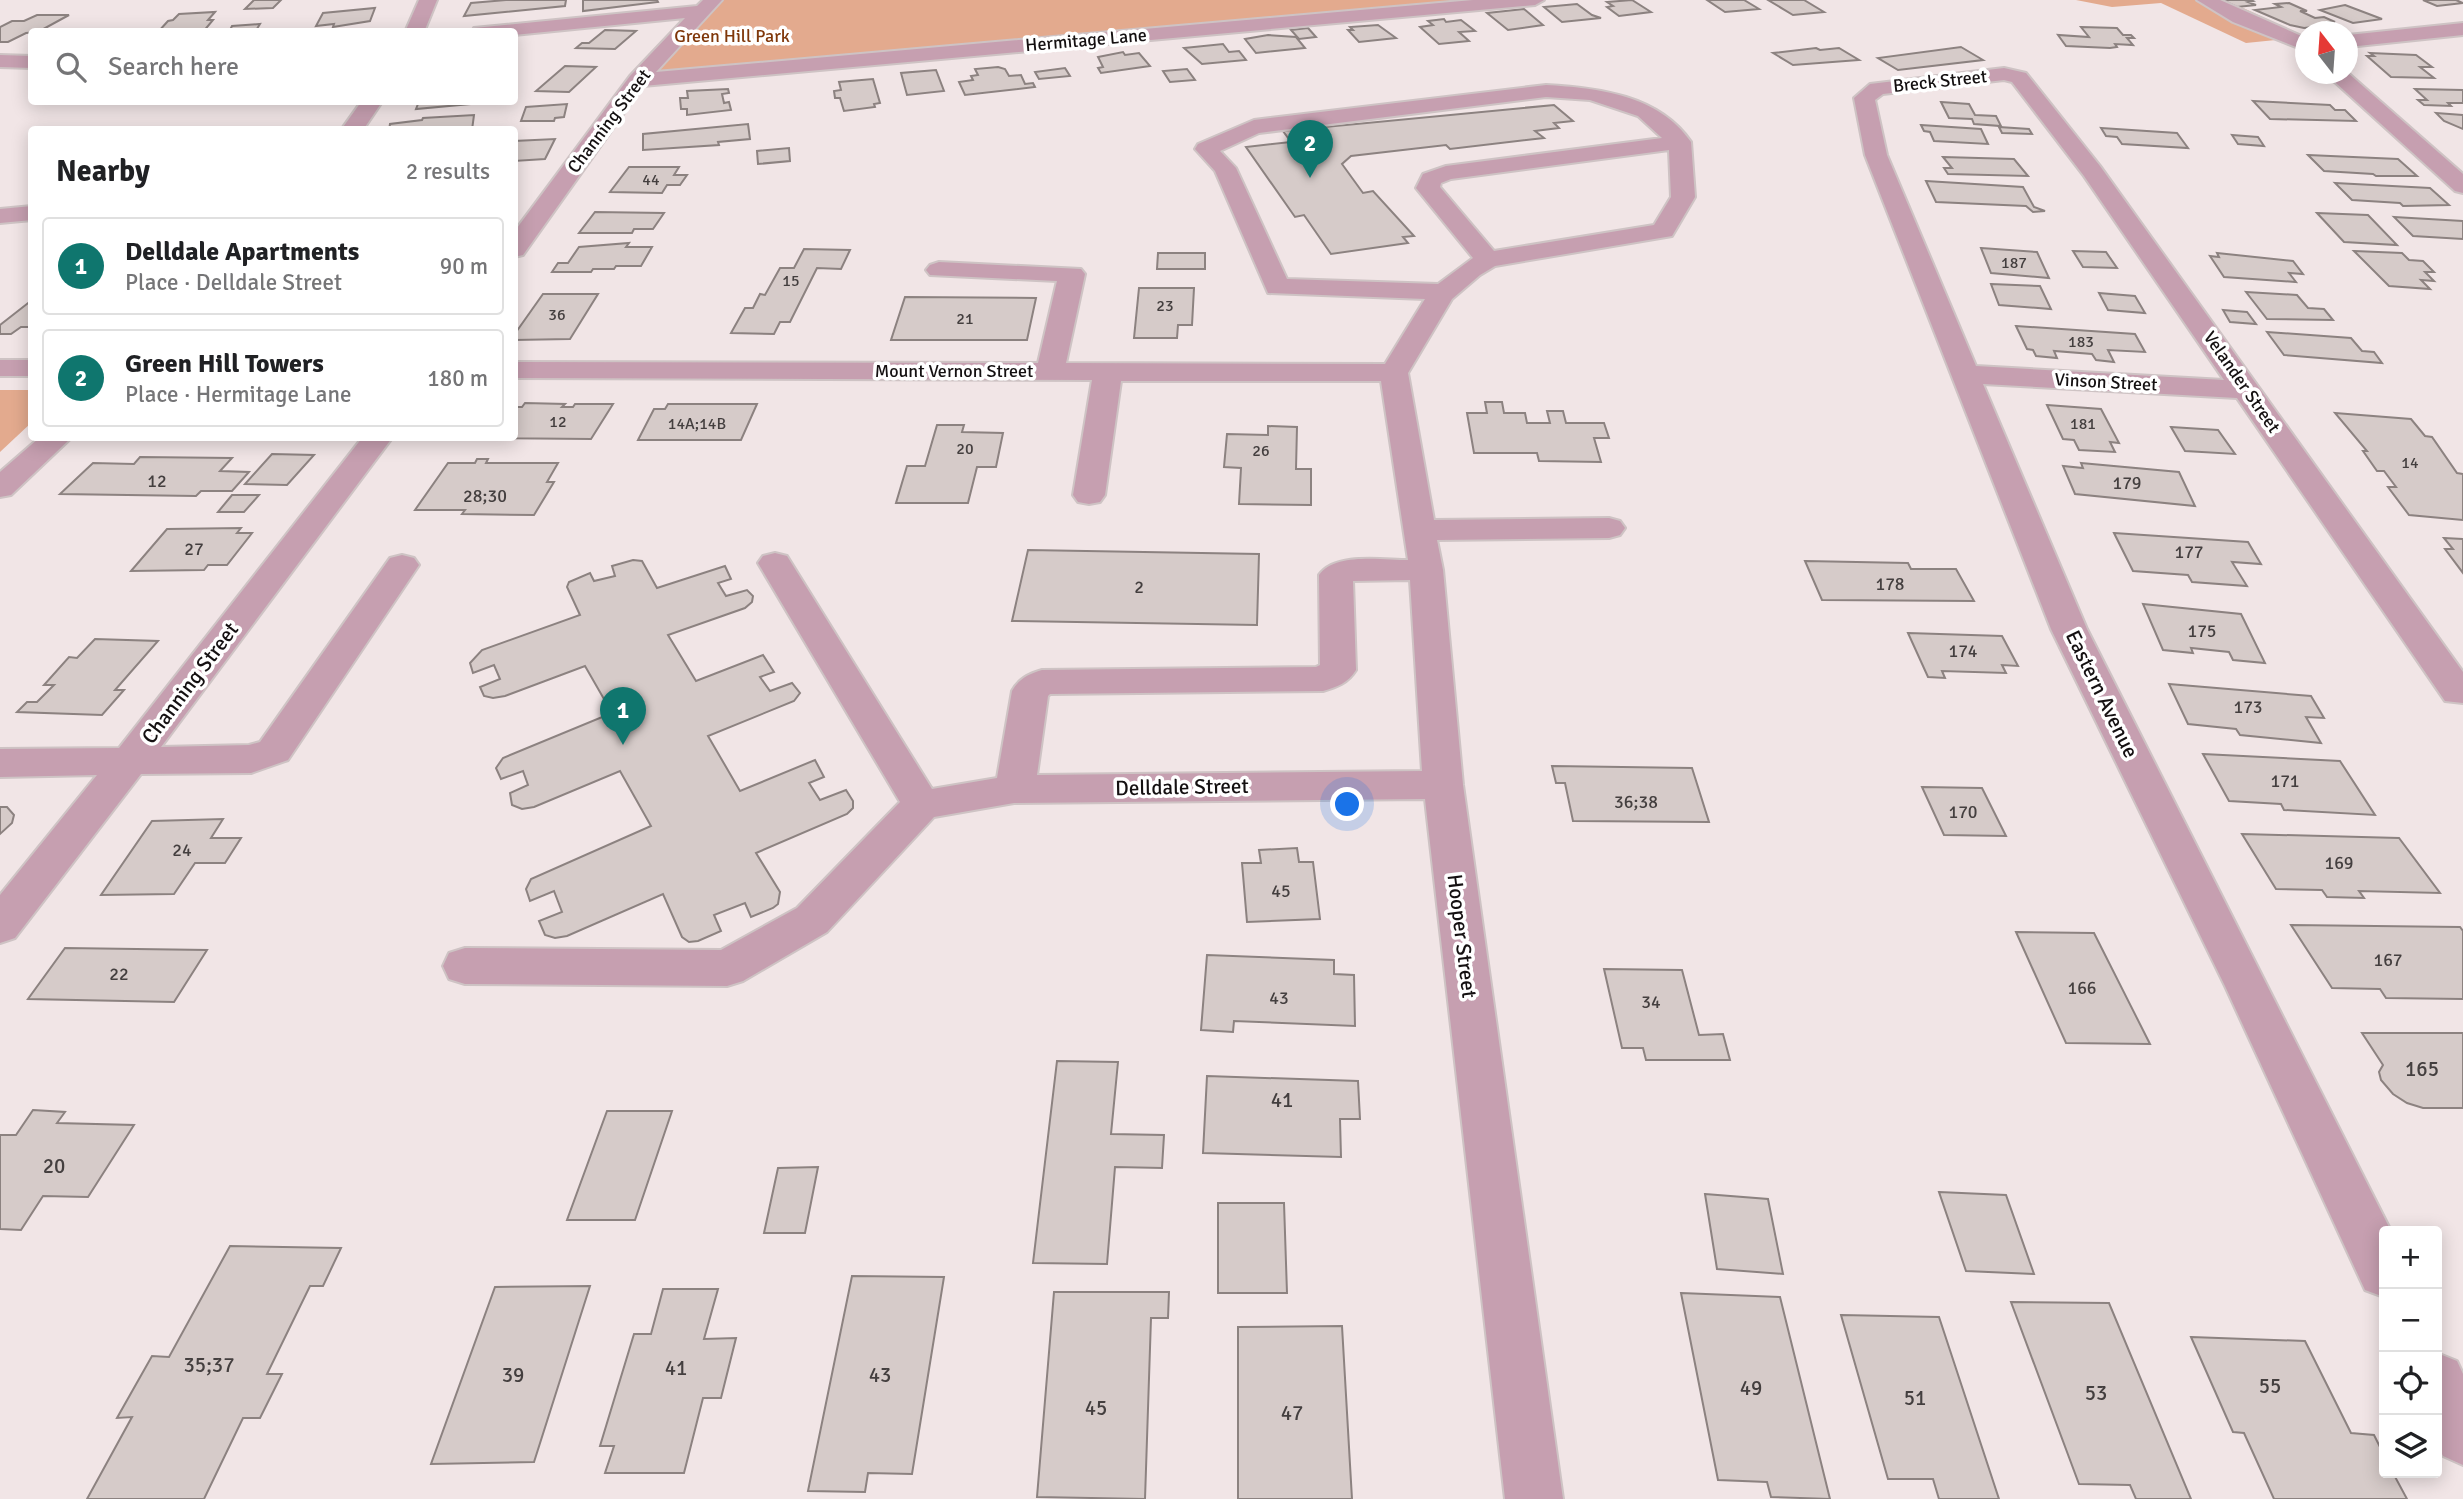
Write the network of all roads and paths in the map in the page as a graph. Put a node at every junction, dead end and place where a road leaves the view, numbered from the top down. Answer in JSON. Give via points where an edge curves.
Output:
{"nodes":[{"id":1,"x":428,"y":0,"type":"edge"},
{"id":2,"x":1535,"y":0,"type":"edge"},
{"id":3,"x":2206,"y":0,"type":"edge"},
{"id":4,"x":707,"y":6,"type":"edge"},
{"id":5,"x":416,"y":28,"type":"edge"},
{"id":6,"x":516,"y":28,"type":"edge"},
{"id":7,"x":2463,"y":29,"type":"edge"},
{"id":8,"x":2358,"y":40,"type":"edge"},
{"id":9,"x":2295,"y":41,"type":"edge"},
{"id":10,"x":0,"y":61,"type":"edge"},
{"id":11,"x":28,"y":62,"type":"edge"},
{"id":12,"x":2019,"y":77,"type":"joint"},
{"id":13,"x":637,"y":80,"type":"junction"},
{"id":14,"x":2347,"y":84,"type":"edge"},
{"id":15,"x":1864,"y":97,"type":"joint"},
{"id":16,"x":369,"y":105,"type":"edge"},
{"id":17,"x":355,"y":126,"type":"edge"},
{"id":18,"x":1680,"y":142,"type":"junction"},
{"id":19,"x":2463,"y":186,"type":"edge"},
{"id":20,"x":28,"y":213,"type":"edge"},
{"id":21,"x":0,"y":216,"type":"edge"},
{"id":22,"x":518,"y":244,"type":"edge"},
{"id":23,"x":1488,"y":260,"type":"junction"},
{"id":24,"x":939,"y":271,"type":"dead end"},
{"id":25,"x":1442,"y":292,"type":"junction"},
{"id":26,"x":0,"y":368,"type":"edge"},
{"id":27,"x":28,"y":368,"type":"edge"},
{"id":28,"x":518,"y":370,"type":"edge"},
{"id":29,"x":1050,"y":371,"type":"junction"},
{"id":30,"x":1108,"y":372,"type":"junction"},
{"id":31,"x":1394,"y":373,"type":"junction"},
{"id":32,"x":1964,"y":374,"type":"junction"},
{"id":33,"x":2247,"y":390,"type":"junction"},
{"id":34,"x":53,"y":441,"type":"edge"},
{"id":35,"x":375,"y":441,"type":"edge"},
{"id":36,"x":0,"y":488,"type":"edge"},
{"id":37,"x":1089,"y":495,"type":"dead end"},
{"id":38,"x":1609,"y":528,"type":"dead end"},
{"id":39,"x":1422,"y":550,"type":"junction"},
{"id":40,"x":775,"y":563,"type":"dead end"},
{"id":41,"x":402,"y":565,"type":"dead end"},
{"id":42,"x":2458,"y":692,"type":"dead end"},
{"id":43,"x":130,"y":761,"type":"junction"},
{"id":44,"x":0,"y":763,"type":"edge"},
{"id":45,"x":1443,"y":785,"type":"junction"},
{"id":46,"x":1014,"y":789,"type":"junction"},
{"id":47,"x":922,"y":805,"type":"junction"},
{"id":48,"x":0,"y":926,"type":"edge"},
{"id":49,"x":465,"y":966,"type":"dead end"},
{"id":50,"x":2379,"y":1262,"type":"edge"},
{"id":51,"x":2442,"y":1392,"type":"edge"},
{"id":52,"x":2463,"y":1436,"type":"edge"},
{"id":53,"x":1534,"y":1499,"type":"edge"}],
"edges":[{"from":1,"to":5,"type":"street"},
{"from":2,"to":13,"type":"street","name":"Hermitage Lane"},
{"from":3,"to":9,"type":"street"},
{"from":4,"to":6,"type":"street"},
{"from":4,"to":13,"type":"street","name":"Channing Street"},
{"from":7,"to":8,"type":"street"},
{"from":10,"to":11,"type":"street"},
{"from":12,"to":15,"type":"street","name":"Breck Street","via":[[2004,74],[1877,88]]},
{"from":12,"to":33,"type":"street","name":"Velander Street","via":[[2092,171]]},
{"from":13,"to":22,"type":"street","name":"Channing Street"},
{"from":14,"to":19,"type":"street"},
{"from":15,"to":32,"type":"street","name":"Eastern Avenue","via":[[1876,155]]},
{"from":16,"to":17,"type":"street"},
{"from":18,"to":23,"type":"street","via":[[1683,197],[1663,231]]},
{"from":18,"to":23,"type":"street","via":[[1446,173],[1432,179],[1428,188]]},
{"from":18,"to":25,"type":"street","via":[[1646,111],[1592,94],[1546,91],[1254,127],[1206,149],[1225,169],[1277,287]]},
{"from":20,"to":21,"type":"street"},
{"from":23,"to":25,"type":"street","via":[[1466,269]]},
{"from":24,"to":29,"type":"street","via":[[1072,274]]},
{"from":25,"to":31,"type":"street"},
{"from":26,"to":27,"type":"street"},
{"from":28,"to":29,"type":"street","name":"Mount Vernon Street"},
{"from":29,"to":30,"type":"street","name":"Mount Vernon Street"},
{"from":30,"to":31,"type":"street","name":"Mount Vernon Street"},
{"from":30,"to":37,"type":"street"},
{"from":31,"to":39,"type":"street","name":"Hooper Street"},
{"from":32,"to":33,"type":"street","name":"Vinson Street"},
{"from":32,"to":50,"type":"street","name":"Eastern Avenue","via":[[2069,629]]},
{"from":33,"to":42,"type":"street","name":"Velander Street"},
{"from":34,"to":36,"type":"street"},
{"from":35,"to":43,"type":"street","name":"Channing Street"},
{"from":38,"to":39,"type":"street"},
{"from":39,"to":45,"type":"street","name":"Hooper Street"},
{"from":39,"to":46,"type":"street","via":[[1336,575],[1338,670],[1322,679],[1042,682],[1030,691]]},
{"from":40,"to":47,"type":"street"},
{"from":41,"to":43,"type":"street","via":[[274,751],[251,760]]},
{"from":43,"to":44,"type":"street"},
{"from":43,"to":48,"type":"street","name":"Channing Street"},
{"from":45,"to":46,"type":"street","name":"Delldale Street"},
{"from":45,"to":53,"type":"street","name":"Hooper Street"},
{"from":46,"to":47,"type":"street","name":"Delldale Street"},
{"from":47,"to":49,"type":"street","via":[[812,920],[727,968]]},
{"from":51,"to":52,"type":"street"}]}
